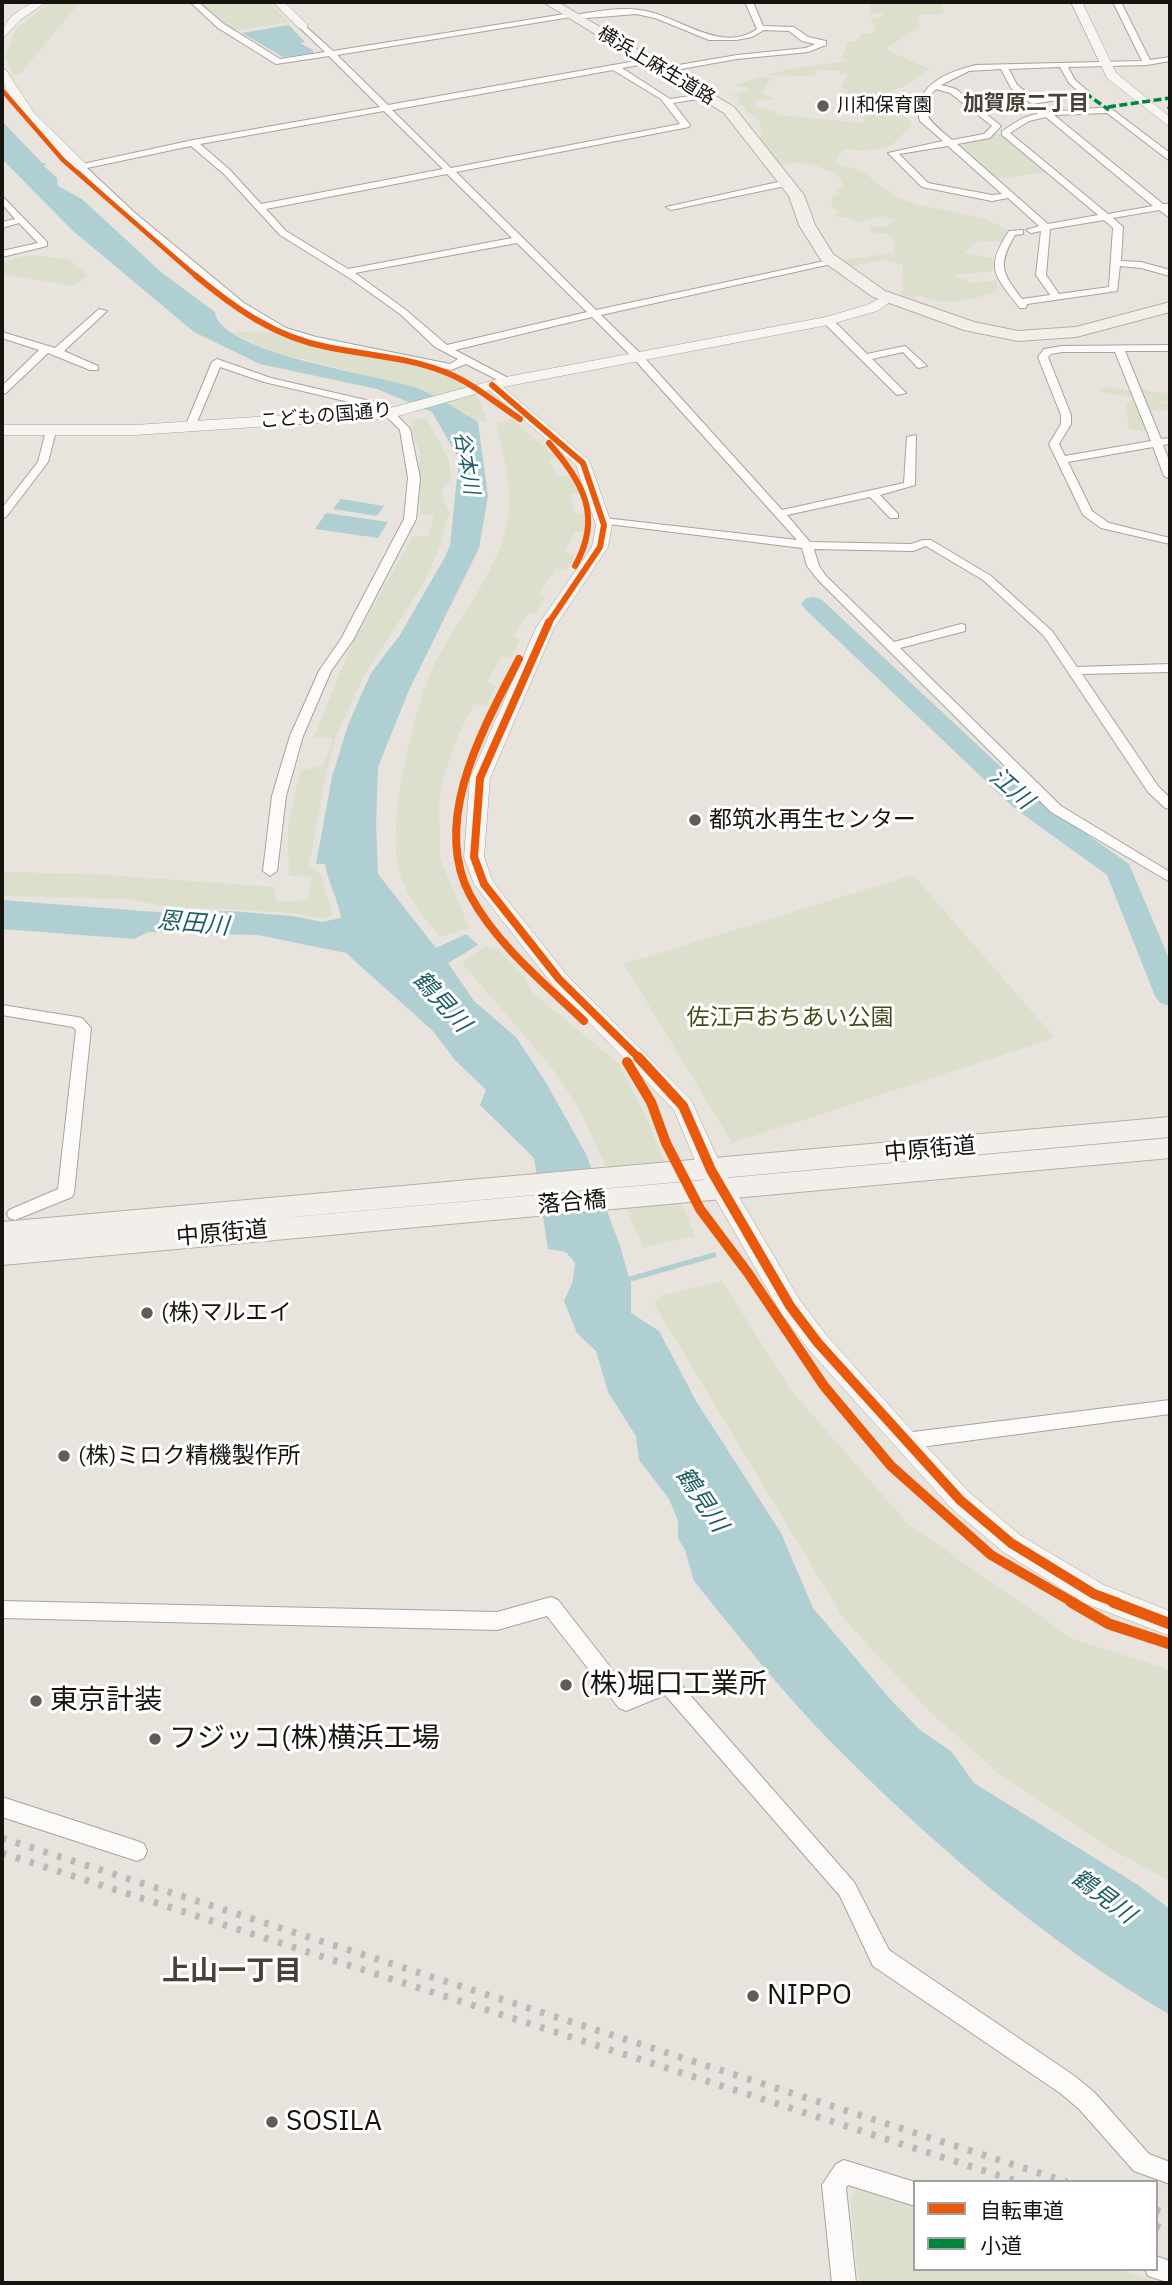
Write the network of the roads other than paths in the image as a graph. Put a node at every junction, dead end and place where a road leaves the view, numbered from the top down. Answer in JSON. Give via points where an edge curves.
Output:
{"nodes":[{"id":1,"x":41,"y":2,"type":"edge"},
{"id":2,"x":194,"y":2,"type":"edge"},
{"id":3,"x":278,"y":2,"type":"edge"},
{"id":4,"x":549,"y":2,"type":"edge"},
{"id":5,"x":749,"y":2,"type":"edge"},
{"id":6,"x":1076,"y":2,"type":"edge"},
{"id":7,"x":1117,"y":2,"type":"edge"},
{"id":8,"x":573,"y":16,"type":"junction"},
{"id":9,"x":303,"y":26,"type":"joint"},
{"id":10,"x":761,"y":28,"type":"junction"},
{"id":11,"x":2,"y":36,"type":"edge"},
{"id":12,"x":329,"y":53,"type":"junction"},
{"id":13,"x":1170,"y":59,"type":"edge"},
{"id":14,"x":647,"y":61,"type":"junction"},
{"id":15,"x":1147,"y":64,"type":"junction"},
{"id":16,"x":1104,"y":65,"type":"junction"},
{"id":17,"x":1063,"y":66,"type":"junction"},
{"id":18,"x":615,"y":67,"type":"junction"},
{"id":19,"x":1004,"y":67,"type":"junction"},
{"id":20,"x":664,"y":70,"type":"junction"},
{"id":21,"x":2,"y":73,"type":"edge"},
{"id":22,"x":936,"y":86,"type":"junction"},
{"id":23,"x":707,"y":94,"type":"junction"},
{"id":24,"x":667,"y":102,"type":"junction"},
{"id":25,"x":384,"y":109,"type":"junction"},
{"id":26,"x":1050,"y":116,"type":"junction"},
{"id":27,"x":1170,"y":123,"type":"edge"},
{"id":28,"x":947,"y":141,"type":"junction"},
{"id":29,"x":193,"y":143,"type":"junction"},
{"id":30,"x":1170,"y":157,"type":"edge"},
{"id":31,"x":81,"y":167,"type":"junction"},
{"id":32,"x":449,"y":172,"type":"junction"},
{"id":33,"x":788,"y":183,"type":"junction"},
{"id":34,"x":1010,"y":195,"type":"junction"},
{"id":35,"x":2,"y":200,"type":"edge"},
{"id":36,"x":260,"y":207,"type":"junction"},
{"id":37,"x":671,"y":207,"type":"dead end"},
{"id":38,"x":1168,"y":209,"type":"edge"},
{"id":39,"x":1107,"y":217,"type":"junction"},
{"id":40,"x":22,"y":220,"type":"junction"},
{"id":41,"x":2,"y":225,"type":"edge"},
{"id":42,"x":1046,"y":227,"type":"junction"},
{"id":43,"x":518,"y":240,"type":"junction"},
{"id":44,"x":2,"y":254,"type":"edge"},
{"id":45,"x":831,"y":261,"type":"junction"},
{"id":46,"x":1116,"y":263,"type":"junction"},
{"id":47,"x":346,"y":272,"type":"junction"},
{"id":48,"x":1170,"y":273,"type":"edge"},
{"id":49,"x":1056,"y":297,"type":"junction"},
{"id":50,"x":889,"y":298,"type":"junction"},
{"id":51,"x":1170,"y":307,"type":"edge"},
{"id":52,"x":102,"y":311,"type":"dead end"},
{"id":53,"x":593,"y":313,"type":"junction"},
{"id":54,"x":828,"y":321,"type":"junction"},
{"id":55,"x":2,"y":335,"type":"edge"},
{"id":56,"x":1170,"y":348,"type":"edge"},
{"id":57,"x":446,"y":349,"type":"junction"},
{"id":58,"x":1119,"y":349,"type":"junction"},
{"id":59,"x":52,"y":351,"type":"junction"},
{"id":60,"x":638,"y":357,"type":"junction"},
{"id":61,"x":865,"y":358,"type":"junction"},
{"id":62,"x":465,"y":360,"type":"junction"},
{"id":63,"x":922,"y":366,"type":"dead end"},
{"id":64,"x":94,"y":368,"type":"dead end"},
{"id":65,"x":494,"y":384,"type":"junction"},
{"id":66,"x":2,"y":391,"type":"edge"},
{"id":67,"x":901,"y":393,"type":"dead end"},
{"id":68,"x":393,"y":412,"type":"junction"},
{"id":69,"x":190,"y":427,"type":"junction"},
{"id":70,"x":2,"y":430,"type":"edge"},
{"id":71,"x":51,"y":431,"type":"junction"},
{"id":72,"x":912,"y":437,"type":"dead end"},
{"id":73,"x":1156,"y":441,"type":"junction"},
{"id":74,"x":1170,"y":441,"type":"edge"},
{"id":75,"x":1061,"y":460,"type":"junction"},
{"id":76,"x":1170,"y":475,"type":"edge"},
{"id":77,"x":872,"y":493,"type":"junction"},
{"id":78,"x":778,"y":513,"type":"junction"},
{"id":79,"x":2,"y":515,"type":"edge"},
{"id":80,"x":894,"y":516,"type":"dead end"},
{"id":81,"x":604,"y":521,"type":"junction"},
{"id":82,"x":1170,"y":541,"type":"edge"},
{"id":83,"x":807,"y":545,"type":"junction"},
{"id":84,"x":951,"y":627,"type":"dead end"},
{"id":85,"x":892,"y":646,"type":"junction"},
{"id":86,"x":1170,"y":668,"type":"edge"},
{"id":87,"x":1074,"y":671,"type":"junction"},
{"id":88,"x":1170,"y":805,"type":"edge"},
{"id":89,"x":270,"y":871,"type":"dead end"},
{"id":90,"x":1170,"y":878,"type":"edge"},
{"id":91,"x":5,"y":1015,"type":"edge"},
{"id":92,"x":1170,"y":1127,"type":"edge"},
{"id":93,"x":1170,"y":1148,"type":"edge"},
{"id":94,"x":707,"y":1181,"type":"junction"},
{"id":95,"x":441,"y":1204,"type":"joint"},
{"id":96,"x":6,"y":1238,"type":"edge"},
{"id":97,"x":1170,"y":1408,"type":"edge"},
{"id":98,"x":905,"y":1441,"type":"junction"},
{"id":99,"x":446,"y":1596,"type":"dead end"},
{"id":100,"x":2,"y":1610,"type":"edge"},
{"id":101,"x":455,"y":1621,"type":"junction"},
{"id":102,"x":1170,"y":1624,"type":"edge"},
{"id":103,"x":2,"y":1807,"type":"edge"},
{"id":104,"x":137,"y":1851,"type":"dead end"},
{"id":105,"x":1170,"y":2173,"type":"edge"},
{"id":106,"x":913,"y":2193,"type":"edge"},
{"id":107,"x":844,"y":2283,"type":"edge"}],
"edges":[{"from":1,"to":11,"type":"street","via":[[17,17]]},
{"from":2,"to":12,"type":"street","via":[[221,26],[279,62]]},
{"from":3,"to":9,"type":"street"},
{"from":4,"to":8,"type":"main road","name":"横浜上麻生道路"},
{"from":5,"to":10,"type":"street"},
{"from":6,"to":16,"type":"street"},
{"from":7,"to":15,"type":"street"},
{"from":8,"to":10,"type":"street","via":[[641,12],[710,40],[744,37]]},
{"from":8,"to":12,"type":"street"},
{"from":8,"to":14,"type":"main road","name":"横浜上麻生道路"},
{"from":9,"to":12,"type":"street"},
{"from":10,"to":20,"type":"street","via":[[791,29],[805,39],[823,43],[808,50]]},
{"from":12,"to":25,"type":"street"},
{"from":13,"to":15,"type":"street"},
{"from":14,"to":18,"type":"street"},
{"from":14,"to":20,"type":"main road","name":"横浜上麻生道路"},
{"from":15,"to":16,"type":"street"},
{"from":16,"to":17,"type":"street"},
{"from":16,"to":27,"type":"street","via":[[1120,84]]},
{"from":17,"to":19,"type":"street"},
{"from":17,"to":19,"type":"street","via":[[1085,93],[1032,101],[1014,86]]},
{"from":18,"to":24,"type":"street"},
{"from":18,"to":25,"type":"street"},
{"from":19,"to":22,"type":"street","via":[[964,69]]},
{"from":20,"to":23,"type":"main road","name":"横浜上麻生道路"},
{"from":21,"to":31,"type":"street","via":[[30,115]]},
{"from":22,"to":28,"type":"street","via":[[919,107],[923,119]]},
{"from":22,"to":28,"type":"street","via":[[953,91],[997,126],[987,136]]},
{"from":23,"to":24,"type":"street"},
{"from":23,"to":33,"type":"main road","name":"横浜上麻生道路","via":[[736,117]]},
{"from":24,"to":32,"type":"street","via":[[686,125]]},
{"from":25,"to":29,"type":"street"},
{"from":25,"to":32,"type":"street"},
{"from":26,"to":30,"type":"street","via":[[1108,110]]},
{"from":26,"to":38,"type":"street"},
{"from":26,"to":39,"type":"street","via":[[1031,118],[1005,133]]},
{"from":28,"to":34,"type":"street"},
{"from":28,"to":34,"type":"street","via":[[892,153],[925,185],[992,198]]},
{"from":29,"to":31,"type":"street"},
{"from":29,"to":36,"type":"street"},
{"from":31,"to":62,"type":"street","via":[[242,305],[284,331],[451,367]]},
{"from":32,"to":36,"type":"street"},
{"from":32,"to":43,"type":"street"},
{"from":33,"to":37,"type":"street"},
{"from":33,"to":45,"type":"main road","name":"横浜上麻生道路","via":[[813,237]]},
{"from":34,"to":42,"type":"street"},
{"from":35,"to":40,"type":"street"},
{"from":36,"to":47,"type":"street","via":[[283,233]]},
{"from":38,"to":39,"type":"street"},
{"from":39,"to":42,"type":"street"},
{"from":39,"to":46,"type":"street","via":[[1118,227]]},
{"from":40,"to":41,"type":"street"},
{"from":40,"to":44,"type":"street","via":[[44,244]]},
{"from":42,"to":49,"type":"street","via":[[1041,275]]},
{"from":42,"to":49,"type":"street","via":[[1012,233],[996,263],[997,272],[1021,304]]},
{"from":43,"to":47,"type":"street"},
{"from":43,"to":53,"type":"street"},
{"from":45,"to":50,"type":"main road","name":"横浜上麻生道路"},
{"from":45,"to":53,"type":"street"},
{"from":46,"to":48,"type":"street"},
{"from":46,"to":49,"type":"street","via":[[1114,289]]},
{"from":47,"to":57,"type":"street"},
{"from":50,"to":51,"type":"main road","name":"横浜上麻生道路","via":[[970,326],[1018,336],[1076,332]]},
{"from":50,"to":54,"type":"street","name":"こどもの国通り"},
{"from":52,"to":59,"type":"street"},
{"from":53,"to":57,"type":"street"},
{"from":53,"to":60,"type":"street"},
{"from":54,"to":60,"type":"street","name":"こどもの国通り"},
{"from":54,"to":61,"type":"street"},
{"from":55,"to":59,"type":"street"},
{"from":56,"to":58,"type":"street"},
{"from":57,"to":62,"type":"street"},
{"from":58,"to":73,"type":"street"},
{"from":58,"to":75,"type":"street","via":[[1062,349],[1048,351],[1043,357],[1066,415],[1054,444]]},
{"from":59,"to":64,"type":"street"},
{"from":59,"to":66,"type":"street"},
{"from":60,"to":65,"type":"street","name":"こどもの国通り"},
{"from":60,"to":78,"type":"street"},
{"from":61,"to":63,"type":"street","via":[[905,349]]},
{"from":61,"to":67,"type":"street"},
{"from":62,"to":65,"type":"street"},
{"from":65,"to":68,"type":"street","name":"こどもの国通り"},
{"from":65,"to":81,"type":"street","via":[[583,463]]},
{"from":68,"to":69,"type":"street","name":"こどもの国通り"},
{"from":68,"to":69,"type":"street","via":[[217,362]]},
{"from":68,"to":89,"type":"street","via":[[405,429],[413,460],[410,519],[347,640],[335,652],[299,730],[279,796]]},
{"from":69,"to":71,"type":"street","name":"こどもの国通り"},
{"from":70,"to":71,"type":"street","name":"こどもの国通り"},
{"from":71,"to":79,"type":"street","via":[[43,461]]},
{"from":72,"to":77,"type":"street","via":[[909,485]]},
{"from":73,"to":74,"type":"street"},
{"from":73,"to":75,"type":"street"},
{"from":73,"to":76,"type":"street"},
{"from":75,"to":82,"type":"street","via":[[1087,513],[1105,526]]},
{"from":77,"to":78,"type":"street"},
{"from":77,"to":80,"type":"street"},
{"from":78,"to":83,"type":"street"},
{"from":81,"to":83,"type":"street"},
{"from":81,"to":94,"type":"street","via":[[600,547],[545,628],[491,750],[477,794],[474,857],[493,897],[550,968],[683,1106]]},
{"from":83,"to":85,"type":"street","via":[[813,566]]},
{"from":83,"to":87,"type":"street","via":[[913,548],[927,542],[987,578],[1048,634]]},
{"from":84,"to":85,"type":"street"},
{"from":85,"to":90,"type":"street","via":[[1056,809]]},
{"from":86,"to":87,"type":"street"},
{"from":87,"to":88,"type":"street","via":[[1153,789]]},
{"from":91,"to":96,"type":"street","via":[[77,1022],[84,1028],[66,1193]]},
{"from":92,"to":94,"type":"main road","name":"中原街道"},
{"from":93,"to":94,"type":"main road","name":"中原街道"},
{"from":94,"to":95,"type":"main road","name":"落合橋"},
{"from":94,"to":98,"type":"street","via":[[818,1343]]},
{"from":95,"to":96,"type":"main road","name":"中原街道"},
{"from":97,"to":98,"type":"street"},
{"from":98,"to":102,"type":"street","via":[[960,1500],[1011,1543],[1094,1594]]},
{"from":99,"to":101,"type":"street"},
{"from":100,"to":101,"type":"street"},
{"from":101,"to":105,"type":"street","via":[[497,1621],[551,1606],[626,1702],[668,1684],[847,1889],[881,1958],[1068,2085],[1142,2163]]},
{"from":103,"to":104,"type":"street"},
{"from":106,"to":107,"type":"street","via":[[844,2172],[834,2185]]}]}
